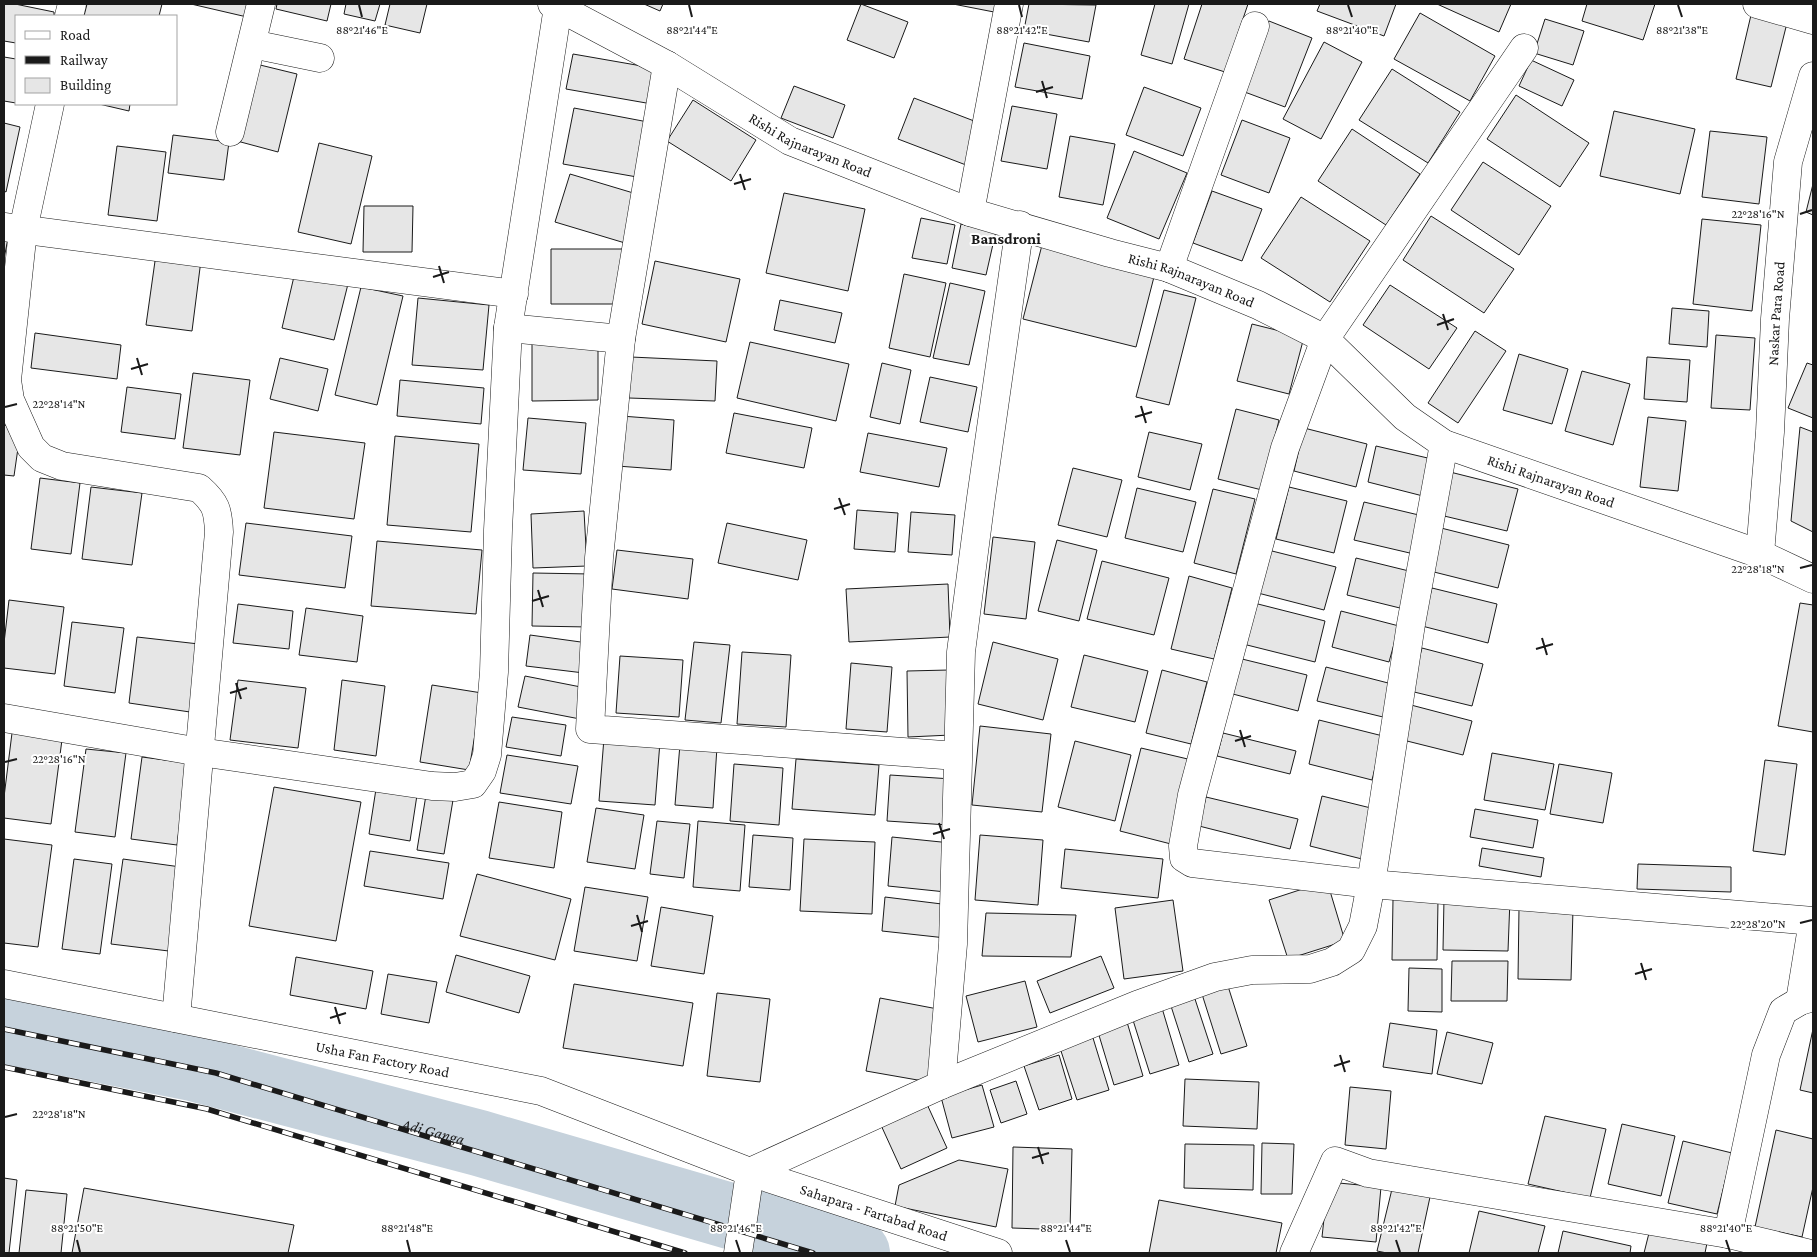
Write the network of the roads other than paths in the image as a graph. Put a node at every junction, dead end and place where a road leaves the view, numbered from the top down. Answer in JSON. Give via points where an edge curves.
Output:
{"nodes":[{"id":1,"x":261,"y":4,"type":"edge"},
{"id":2,"x":1009,"y":4,"type":"edge"},
{"id":3,"x":1757,"y":4,"type":"edge"},
{"id":4,"x":555,"y":5,"type":"edge"},
{"id":5,"x":1813,"y":20,"type":"edge"},
{"id":6,"x":1255,"y":26,"type":"dead end"},
{"id":7,"x":252,"y":44,"type":"junction"},
{"id":8,"x":1524,"y":48,"type":"dead end"},
{"id":9,"x":320,"y":58,"type":"dead end"},
{"id":10,"x":667,"y":66,"type":"junction"},
{"id":11,"x":1813,"y":76,"type":"edge"},
{"id":12,"x":50,"y":105,"type":"edge"},
{"id":13,"x":230,"y":132,"type":"dead end"},
{"id":14,"x":970,"y":212,"type":"junction"},
{"id":15,"x":1020,"y":225,"type":"junction"},
{"id":16,"x":13,"y":229,"type":"edge"},
{"id":17,"x":1169,"y":268,"type":"junction"},
{"id":18,"x":514,"y":294,"type":"junction"},
{"id":19,"x":508,"y":328,"type":"junction"},
{"id":20,"x":621,"y":339,"type":"junction"},
{"id":21,"x":1325,"y":339,"type":"junction"},
{"id":22,"x":1444,"y":444,"type":"junction"},
{"id":23,"x":1760,"y":554,"type":"junction"},
{"id":24,"x":1813,"y":578,"type":"edge"},
{"id":25,"x":4,"y":718,"type":"edge"},
{"id":26,"x":200,"y":752,"type":"junction"},
{"id":27,"x":957,"y":756,"type":"junction"},
{"id":28,"x":1372,"y":884,"type":"junction"},
{"id":29,"x":4,"y":984,"type":"edge"},
{"id":30,"x":1807,"y":999,"type":"edge"},
{"id":31,"x":176,"y":1018,"type":"junction"},
{"id":32,"x":941,"y":1085,"type":"junction"},
{"id":33,"x":750,"y":1172,"type":"junction"},
{"id":34,"x":1728,"y":1234,"type":"junction"},
{"id":35,"x":738,"y":1253,"type":"edge"},
{"id":36,"x":998,"y":1253,"type":"edge"},
{"id":37,"x":1294,"y":1253,"type":"edge"},
{"id":38,"x":1807,"y":1253,"type":"edge"}],
"edges":[{"from":1,"to":7,"type":"street"},
{"from":2,"to":14,"type":"street"},
{"from":3,"to":5,"type":"street"},
{"from":4,"to":10,"type":"street","name":"Rishi Rajnarayan Road"},
{"from":4,"to":18,"type":"street"},
{"from":6,"to":17,"type":"street"},
{"from":7,"to":9,"type":"street"},
{"from":7,"to":13,"type":"street"},
{"from":8,"to":21,"type":"street"},
{"from":10,"to":14,"type":"street","name":"Rishi Rajnarayan Road","via":[[790,141]]},
{"from":10,"to":20,"type":"street"},
{"from":11,"to":23,"type":"street","name":"Naskar Para Road","via":[[1788,162]]},
{"from":12,"to":16,"type":"street"},
{"from":14,"to":15,"type":"street","name":"Rishi Rajnarayan Road"},
{"from":15,"to":17,"type":"street","name":"Rishi Rajnarayan Road"},
{"from":15,"to":27,"type":"street","via":[[961,652]]},
{"from":16,"to":18,"type":"street"},
{"from":16,"to":26,"type":"street","via":[[7,380],[10,400],[31,447],[42,458],[62,466],[200,488],[218,512]]},
{"from":17,"to":21,"type":"street","name":"Rishi Rajnarayan Road","via":[[1258,305]]},
{"from":18,"to":19,"type":"street"},
{"from":19,"to":20,"type":"street"},
{"from":19,"to":26,"type":"street","via":[[494,672],[487,755],[473,784],[432,786]]},
{"from":20,"to":27,"type":"street","via":[[599,558],[590,729]]},
{"from":21,"to":22,"type":"street","name":"Rishi Rajnarayan Road","via":[[1404,418]]},
{"from":21,"to":28,"type":"street","via":[[1284,448],[1192,795],[1183,846],[1184,858],[1192,863]]},
{"from":22,"to":23,"type":"street","name":"Rishi Rajnarayan Road"},
{"from":22,"to":28,"type":"street","via":[[1411,624]]},
{"from":23,"to":24,"type":"street","name":"Rishi Rajnarayan Road"},
{"from":25,"to":26,"type":"street"},
{"from":26,"to":31,"type":"street"},
{"from":27,"to":32,"type":"street","via":[[954,944]]},
{"from":28,"to":30,"type":"street","via":[[1813,921]]},
{"from":28,"to":32,"type":"street","via":[[1363,926],[1351,950],[1332,962],[1310,969],[1252,970],[1215,977],[1137,1005]]},
{"from":29,"to":31,"type":"street","name":"Usha Fan Factory Road"},
{"from":30,"to":34,"type":"street","via":[[1783,1012],[1766,1054]]},
{"from":31,"to":33,"type":"street","name":"Usha Fan Factory Road","via":[[541,1091]]},
{"from":32,"to":33,"type":"street"},
{"from":33,"to":35,"type":"street"},
{"from":33,"to":36,"type":"street","name":"Sahapara - Fartabad Road"},
{"from":34,"to":37,"type":"street","via":[[1368,1173],[1335,1160]]},
{"from":34,"to":38,"type":"street"}]}
